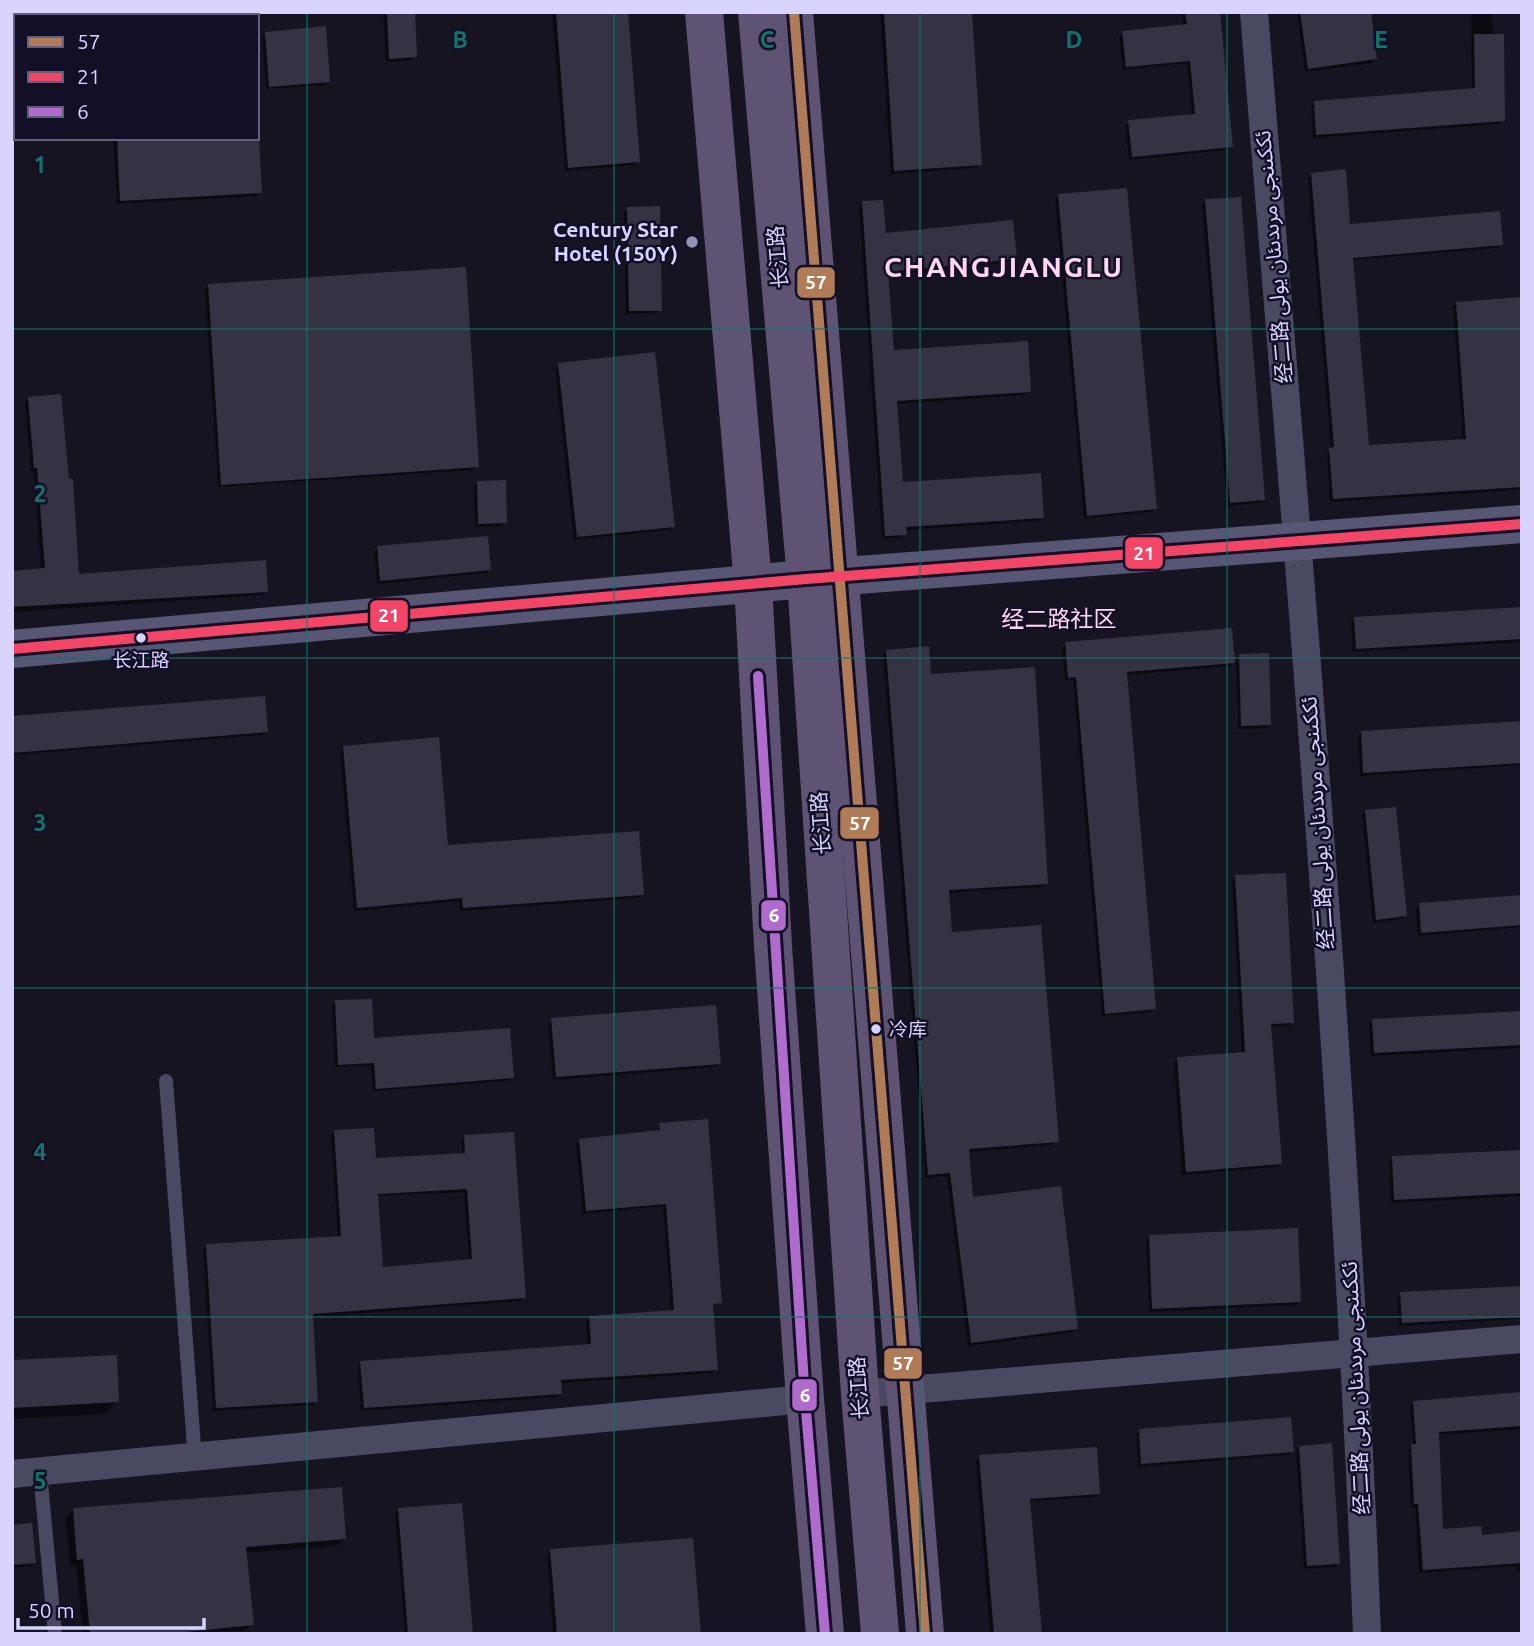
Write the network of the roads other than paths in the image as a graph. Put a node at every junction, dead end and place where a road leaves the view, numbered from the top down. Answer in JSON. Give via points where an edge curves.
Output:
{"nodes":[{"id":1,"x":704,"y":12,"type":"edge"},
{"id":2,"x":757,"y":12,"type":"edge"},
{"id":3,"x":794,"y":12,"type":"edge"},
{"id":4,"x":1254,"y":12,"type":"edge"},
{"id":5,"x":1522,"y":524,"type":"edge"},
{"id":6,"x":1297,"y":542,"type":"junction"},
{"id":7,"x":822,"y":578,"type":"junction"},
{"id":8,"x":753,"y":584,"type":"junction"},
{"id":9,"x":12,"y":649,"type":"edge"},
{"id":10,"x":166,"y":1082,"type":"dead end"},
{"id":11,"x":1522,"y":1339,"type":"edge"},
{"id":12,"x":1356,"y":1352,"type":"junction"},
{"id":13,"x":905,"y":1389,"type":"junction"},
{"id":14,"x":860,"y":1394,"type":"junction"},
{"id":15,"x":805,"y":1399,"type":"junction"},
{"id":16,"x":195,"y":1459,"type":"junction"},
{"id":17,"x":40,"y":1472,"type":"junction"},
{"id":18,"x":12,"y":1474,"type":"edge"},
{"id":19,"x":55,"y":1634,"type":"edge"},
{"id":20,"x":825,"y":1634,"type":"edge"},
{"id":21,"x":880,"y":1634,"type":"edge"},
{"id":22,"x":925,"y":1634,"type":"edge"},
{"id":23,"x":1367,"y":1634,"type":"edge"}],
"edges":[{"from":1,"to":8,"type":"main road"},
{"from":2,"to":7,"type":"main road","name":"长江路"},
{"from":3,"to":7,"type":"main road"},
{"from":4,"to":6,"type":"street","name":"经二路 ئككىنجى مرىدىئان يولى"},
{"from":5,"to":6,"type":"street"},
{"from":6,"to":7,"type":"street"},
{"from":6,"to":12,"type":"street","name":"经二路 ئككىنجى مرىدىئان يولى"},
{"from":7,"to":8,"type":"street"},
{"from":7,"to":13,"type":"main road"},
{"from":7,"to":14,"type":"main road","name":"长江路"},
{"from":8,"to":9,"type":"street"},
{"from":8,"to":15,"type":"main road"},
{"from":10,"to":16,"type":"lane"},
{"from":11,"to":12,"type":"street"},
{"from":12,"to":13,"type":"street"},
{"from":12,"to":23,"type":"street","name":"经二路 ئككىنجى مرىدىئان يولى"},
{"from":13,"to":14,"type":"street"},
{"from":13,"to":22,"type":"main road"},
{"from":14,"to":21,"type":"main road","name":"长江路"},
{"from":15,"to":16,"type":"street"},
{"from":15,"to":20,"type":"main road"},
{"from":16,"to":17,"type":"street"},
{"from":17,"to":18,"type":"street"},
{"from":17,"to":19,"type":"lane"}]}
